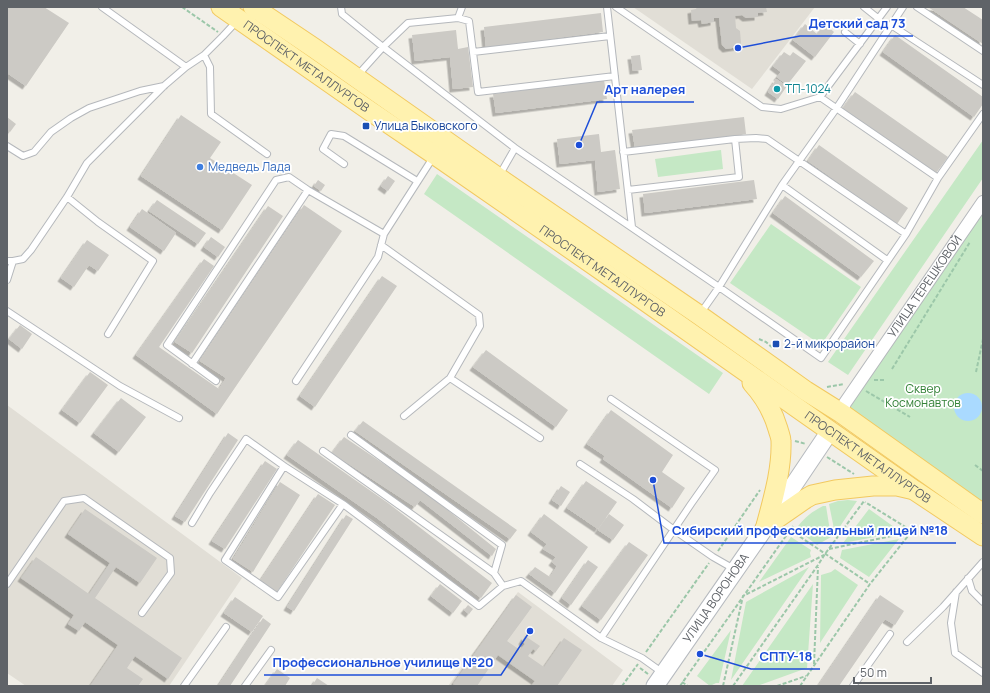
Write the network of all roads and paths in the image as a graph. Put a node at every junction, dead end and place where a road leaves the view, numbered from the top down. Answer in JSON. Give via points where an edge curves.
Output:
{"nodes":[{"id":1,"x":102,"y":7,"type":"edge"},
{"id":2,"x":182,"y":7,"type":"edge"},
{"id":3,"x":221,"y":7,"type":"edge"},
{"id":4,"x":341,"y":7,"type":"edge"},
{"id":5,"x":462,"y":7,"type":"edge"},
{"id":6,"x":607,"y":7,"type":"edge"},
{"id":7,"x":616,"y":7,"type":"edge"},
{"id":8,"x":864,"y":7,"type":"edge"},
{"id":9,"x":887,"y":7,"type":"edge"},
{"id":10,"x":903,"y":7,"type":"edge"},
{"id":11,"x":917,"y":7,"type":"edge"},
{"id":12,"x":250,"y":13,"type":"edge"},
{"id":13,"x":458,"y":18,"type":"junction"},
{"id":14,"x":879,"y":19,"type":"junction"},
{"id":15,"x":891,"y":25,"type":"junction"},
{"id":16,"x":219,"y":32,"type":"dead end"},
{"id":17,"x":845,"y":32,"type":"dead end"},
{"id":18,"x":610,"y":36,"type":"junction"},
{"id":19,"x":860,"y":44,"type":"junction"},
{"id":20,"x":383,"y":47,"type":"junction"},
{"id":21,"x":983,"y":51,"type":"edge"},
{"id":22,"x":473,"y":52,"type":"junction"},
{"id":23,"x":204,"y":55,"type":"junction"},
{"id":24,"x":186,"y":67,"type":"junction"},
{"id":25,"x":614,"y":76,"type":"junction"},
{"id":26,"x":356,"y":78,"type":"junction"},
{"id":27,"x":983,"y":85,"type":"edge"},
{"id":28,"x":165,"y":86,"type":"junction"},
{"id":29,"x":820,"y":97,"type":"junction"},
{"id":30,"x":836,"y":109,"type":"junction"},
{"id":31,"x":983,"y":114,"type":"edge"},
{"id":32,"x":735,"y":139,"type":"junction"},
{"id":33,"x":7,"y":146,"type":"edge"},
{"id":34,"x":515,"y":148,"type":"junction"},
{"id":35,"x":623,"y":152,"type":"junction"},
{"id":36,"x":267,"y":154,"type":"dead end"},
{"id":37,"x":435,"y":155,"type":"junction"},
{"id":38,"x":799,"y":160,"type":"junction"},
{"id":39,"x":344,"y":164,"type":"dead end"},
{"id":40,"x":499,"y":178,"type":"junction"},
{"id":41,"x":938,"y":178,"type":"junction"},
{"id":42,"x":417,"y":181,"type":"junction"},
{"id":43,"x":782,"y":184,"type":"junction"},
{"id":44,"x":308,"y":190,"type":"junction"},
{"id":45,"x":628,"y":190,"type":"junction"},
{"id":46,"x":67,"y":197,"type":"junction"},
{"id":47,"x":983,"y":202,"type":"edge"},
{"id":48,"x":632,"y":227,"type":"junction"},
{"id":49,"x":384,"y":234,"type":"junction"},
{"id":50,"x":906,"y":234,"type":"junction"},
{"id":51,"x":971,"y":241,"type":"dead end"},
{"id":52,"x":381,"y":245,"type":"junction"},
{"id":53,"x":888,"y":260,"type":"junction"},
{"id":54,"x":10,"y":261,"type":"edge"},
{"id":55,"x":7,"y":280,"type":"edge"},
{"id":56,"x":719,"y":286,"type":"junction"},
{"id":57,"x":7,"y":311,"type":"edge"},
{"id":58,"x":699,"y":315,"type":"junction"},
{"id":59,"x":108,"y":334,"type":"dead end"},
{"id":60,"x":983,"y":339,"type":"edge"},
{"id":61,"x":732,"y":363,"type":"junction"},
{"id":62,"x":192,"y":364,"type":"junction"},
{"id":63,"x":892,"y":369,"type":"dead end"},
{"id":64,"x":976,"y":372,"type":"dead end"},
{"id":65,"x":450,"y":378,"type":"junction"},
{"id":66,"x":216,"y":381,"type":"dead end"},
{"id":67,"x":296,"y":381,"type":"dead end"},
{"id":68,"x":858,"y":385,"type":"junction"},
{"id":69,"x":611,"y":399,"type":"dead end"},
{"id":70,"x":841,"y":412,"type":"junction"},
{"id":71,"x":404,"y":416,"type":"dead end"},
{"id":72,"x":910,"y":417,"type":"dead end"},
{"id":73,"x":179,"y":418,"type":"dead end"},
{"id":74,"x":830,"y":430,"type":"junction"},
{"id":75,"x":351,"y":435,"type":"dead end"},
{"id":76,"x":540,"y":438,"type":"dead end"},
{"id":77,"x":323,"y":451,"type":"dead end"},
{"id":78,"x":827,"y":456,"type":"dead end"},
{"id":79,"x":580,"y":464,"type":"dead end"},
{"id":80,"x":975,"y":465,"type":"dead end"},
{"id":81,"x":284,"y":466,"type":"junction"},
{"id":82,"x":983,"y":471,"type":"edge"},
{"id":83,"x":857,"y":476,"type":"dead end"},
{"id":84,"x":760,"y":489,"type":"dead end"},
{"id":85,"x":914,"y":490,"type":"junction"},
{"id":86,"x":860,"y":499,"type":"dead end"},
{"id":87,"x":864,"y":501,"type":"junction"},
{"id":88,"x":343,"y":504,"type":"junction"},
{"id":89,"x":983,"y":514,"type":"edge"},
{"id":90,"x":192,"y":523,"type":"dead end"},
{"id":91,"x":794,"y":524,"type":"dead end"},
{"id":92,"x":766,"y":526,"type":"junction"},
{"id":93,"x":674,"y":530,"type":"junction"},
{"id":94,"x":790,"y":530,"type":"junction"},
{"id":95,"x":912,"y":531,"type":"junction"},
{"id":96,"x":983,"y":536,"type":"edge"},
{"id":97,"x":829,"y":549,"type":"junction"},
{"id":98,"x":825,"y":554,"type":"junction"},
{"id":99,"x":714,"y":557,"type":"junction"},
{"id":100,"x":983,"y":562,"type":"edge"},
{"id":101,"x":818,"y":565,"type":"junction"},
{"id":102,"x":736,"y":570,"type":"junction"},
{"id":103,"x":494,"y":573,"type":"junction"},
{"id":104,"x":968,"y":578,"type":"junction"},
{"id":105,"x":7,"y":584,"type":"edge"},
{"id":106,"x":870,"y":584,"type":"junction"},
{"id":107,"x":503,"y":586,"type":"junction"},
{"id":108,"x":956,"y":592,"type":"junction"},
{"id":109,"x":743,"y":596,"type":"junction"},
{"id":110,"x":983,"y":602,"type":"edge"},
{"id":111,"x":142,"y":613,"type":"dead end"},
{"id":112,"x":226,"y":627,"type":"dead end"},
{"id":113,"x":890,"y":634,"type":"dead end"},
{"id":114,"x":601,"y":638,"type":"junction"},
{"id":115,"x":907,"y":642,"type":"dead end"},
{"id":116,"x":271,"y":650,"type":"dead end"},
{"id":117,"x":642,"y":658,"type":"junction"},
{"id":118,"x":814,"y":666,"type":"junction"},
{"id":119,"x":983,"y":673,"type":"edge"},
{"id":120,"x":807,"y":676,"type":"junction"},
{"id":121,"x":660,"y":680,"type":"edge"},
{"id":122,"x":682,"y":682,"type":"junction"},
{"id":123,"x":184,"y":686,"type":"edge"},
{"id":124,"x":245,"y":686,"type":"edge"},
{"id":125,"x":622,"y":686,"type":"edge"},
{"id":126,"x":680,"y":686,"type":"edge"},
{"id":127,"x":688,"y":686,"type":"edge"},
{"id":128,"x":723,"y":686,"type":"edge"},
{"id":129,"x":733,"y":686,"type":"edge"},
{"id":130,"x":777,"y":686,"type":"edge"},
{"id":131,"x":800,"y":686,"type":"edge"},
{"id":132,"x":853,"y":686,"type":"edge"}],
"edges":[{"from":1,"to":24,"type":"lane"},
{"from":2,"to":16,"type":"path"},
{"from":3,"to":12,"type":"main road","name":"ПРОСПЕКТ МЕТАЛЛУРГОВ"},
{"from":4,"to":20,"type":"lane","via":[[342,14]]},
{"from":5,"to":13,"type":"lane"},
{"from":6,"to":18,"type":"lane"},
{"from":7,"to":29,"type":"lane","via":[[762,107],[781,109]]},
{"from":8,"to":14,"type":"lane"},
{"from":9,"to":14,"type":"lane"},
{"from":10,"to":15,"type":"lane"},
{"from":11,"to":21,"type":"lane"},
{"from":12,"to":23,"type":"lane"},
{"from":12,"to":26,"type":"main road","name":"ПРОСПЕКТ МЕТАЛЛУРГОВ"},
{"from":12,"to":37,"type":"main road","name":"ПРОСПЕКТ МЕТАЛЛУРГОВ","via":[[370,111]]},
{"from":13,"to":20,"type":"lane","via":[[408,23]]},
{"from":13,"to":22,"type":"lane","via":[[468,21]]},
{"from":14,"to":19,"type":"lane"},
{"from":15,"to":27,"type":"lane"},
{"from":15,"to":30,"type":"lane"},
{"from":17,"to":19,"type":"lane"},
{"from":18,"to":22,"type":"lane"},
{"from":18,"to":25,"type":"lane"},
{"from":19,"to":29,"type":"lane"},
{"from":20,"to":26,"type":"lane"},
{"from":20,"to":34,"type":"lane"},
{"from":22,"to":25,"type":"lane","via":[[478,92]]},
{"from":23,"to":24,"type":"lane"},
{"from":23,"to":36,"type":"lane","via":[[210,67],[210,114]]},
{"from":24,"to":28,"type":"lane"},
{"from":25,"to":35,"type":"lane"},
{"from":26,"to":40,"type":"main road","name":"ПРОСПЕКТ МЕТАЛЛУРГОВ"},
{"from":28,"to":33,"type":"lane","via":[[140,91],[89,108],[51,132],[34,152],[23,156]]},
{"from":28,"to":46,"type":"lane","via":[[87,163]]},
{"from":29,"to":30,"type":"lane"},
{"from":30,"to":38,"type":"lane"},
{"from":30,"to":41,"type":"lane"},
{"from":31,"to":41,"type":"lane"},
{"from":32,"to":35,"type":"lane"},
{"from":32,"to":38,"type":"lane","via":[[767,139]]},
{"from":32,"to":45,"type":"lane","via":[[739,177]]},
{"from":34,"to":40,"type":"lane"},
{"from":34,"to":48,"type":"lane"},
{"from":35,"to":45,"type":"lane"},
{"from":37,"to":42,"type":"lane"},
{"from":37,"to":61,"type":"main road","name":"ПРОСПЕКТ МЕТАЛЛУРГОВ"},
{"from":38,"to":43,"type":"lane"},
{"from":38,"to":50,"type":"lane"},
{"from":39,"to":42,"type":"lane","via":[[323,149],[331,134],[344,136]]},
{"from":40,"to":58,"type":"main road","name":"ПРОСПЕКТ МЕТАЛЛУРГОВ"},
{"from":41,"to":50,"type":"lane"},
{"from":42,"to":49,"type":"lane"},
{"from":43,"to":53,"type":"lane"},
{"from":43,"to":56,"type":"lane"},
{"from":44,"to":49,"type":"lane"},
{"from":44,"to":62,"type":"lane"},
{"from":44,"to":62,"type":"lane","via":[[289,177],[276,180],[167,346]]},
{"from":45,"to":48,"type":"lane"},
{"from":46,"to":54,"type":"lane","via":[[23,259]]},
{"from":46,"to":59,"type":"lane","via":[[153,261]]},
{"from":47,"to":68,"type":"street","name":"УЛИЦА ТЕРЕШКОВОЙ"},
{"from":48,"to":56,"type":"lane"},
{"from":49,"to":52,"type":"lane"},
{"from":50,"to":53,"type":"lane"},
{"from":51,"to":63,"type":"path"},
{"from":52,"to":65,"type":"lane","via":[[479,315],[480,326]]},
{"from":52,"to":67,"type":"lane","via":[[378,257]]},
{"from":53,"to":56,"type":"lane","via":[[821,358]]},
{"from":54,"to":55,"type":"lane"},
{"from":56,"to":58,"type":"lane"},
{"from":57,"to":73,"type":"lane","via":[[120,386]]},
{"from":58,"to":70,"type":"main road","name":"ПРОСПЕКТ МЕТАЛЛУРГОВ","via":[[806,391]]},
{"from":60,"to":64,"type":"path"},
{"from":61,"to":74,"type":"main road","name":"ПРОСПЕКТ МЕТАЛЛУРГОВ"},
{"from":61,"to":92,"type":"main road","via":[[768,404],[781,439],[776,487]]},
{"from":62,"to":66,"type":"lane"},
{"from":65,"to":71,"type":"lane"},
{"from":65,"to":76,"type":"lane"},
{"from":68,"to":70,"type":"street","name":"УЛИЦА ТЕРЕШКОВОЙ"},
{"from":68,"to":72,"type":"path"},
{"from":69,"to":93,"type":"lane","via":[[715,470]]},
{"from":70,"to":74,"type":"main road"},
{"from":70,"to":89,"type":"main road","name":"ПРОСПЕКТ МЕТАЛЛУРГОВ"},
{"from":74,"to":85,"type":"main road","name":"ПРОСПЕКТ МЕТАЛЛУРГОВ"},
{"from":74,"to":92,"type":"main road","name":"УЛИЦА ВОРОНОВА"},
{"from":75,"to":103,"type":"lane","via":[[502,545]]},
{"from":77,"to":103,"type":"lane"},
{"from":78,"to":83,"type":"path"},
{"from":79,"to":93,"type":"lane"},
{"from":80,"to":82,"type":"path"},
{"from":81,"to":88,"type":"lane"},
{"from":81,"to":88,"type":"lane","via":[[226,560],[278,598]]},
{"from":81,"to":90,"type":"lane","via":[[246,439]]},
{"from":84,"to":99,"type":"path"},
{"from":85,"to":92,"type":"main road","via":[[897,486],[873,486],[812,495]]},
{"from":85,"to":96,"type":"main road","name":"ПРОСПЕКТ МЕТАЛЛУРГОВ"},
{"from":86,"to":87,"type":"path"},
{"from":87,"to":95,"type":"path"},
{"from":87,"to":97,"type":"path"},
{"from":88,"to":107,"type":"lane","via":[[479,606]]},
{"from":91,"to":94,"type":"path"},
{"from":92,"to":102,"type":"main road","name":"УЛИЦА ВОРОНОВА"},
{"from":93,"to":99,"type":"lane"},
{"from":93,"to":114,"type":"lane"},
{"from":94,"to":98,"type":"path"},
{"from":94,"to":109,"type":"path"},
{"from":95,"to":97,"type":"path"},
{"from":95,"to":106,"type":"path"},
{"from":97,"to":98,"type":"path"},
{"from":98,"to":101,"type":"path"},
{"from":98,"to":106,"type":"path"},
{"from":98,"to":109,"type":"path"},
{"from":99,"to":102,"type":"lane"},
{"from":99,"to":117,"type":"path"},
{"from":100,"to":104,"type":"lane"},
{"from":101,"to":118,"type":"path"},
{"from":101,"to":129,"type":"path"},
{"from":102,"to":121,"type":"main road","name":"УЛИЦА ВОРОНОВА"},
{"from":103,"to":107,"type":"lane"},
{"from":104,"to":108,"type":"lane"},
{"from":104,"to":110,"type":"lane","via":[[972,591]]},
{"from":105,"to":111,"type":"lane","via":[[64,501],[84,498],[170,558],[171,574]]},
{"from":106,"to":118,"type":"path"},
{"from":107,"to":114,"type":"lane","via":[[521,581]]},
{"from":108,"to":115,"type":"lane"},
{"from":108,"to":119,"type":"lane","via":[[951,623],[955,653]]},
{"from":109,"to":122,"type":"path"},
{"from":109,"to":128,"type":"path"},
{"from":112,"to":123,"type":"lane"},
{"from":113,"to":132,"type":"lane"},
{"from":114,"to":117,"type":"lane"},
{"from":116,"to":124,"type":"lane"},
{"from":117,"to":121,"type":"lane"},
{"from":117,"to":125,"type":"path"},
{"from":118,"to":120,"type":"path"},
{"from":120,"to":130,"type":"path"},
{"from":120,"to":131,"type":"path"},
{"from":122,"to":126,"type":"path"},
{"from":122,"to":127,"type":"path"}]}
